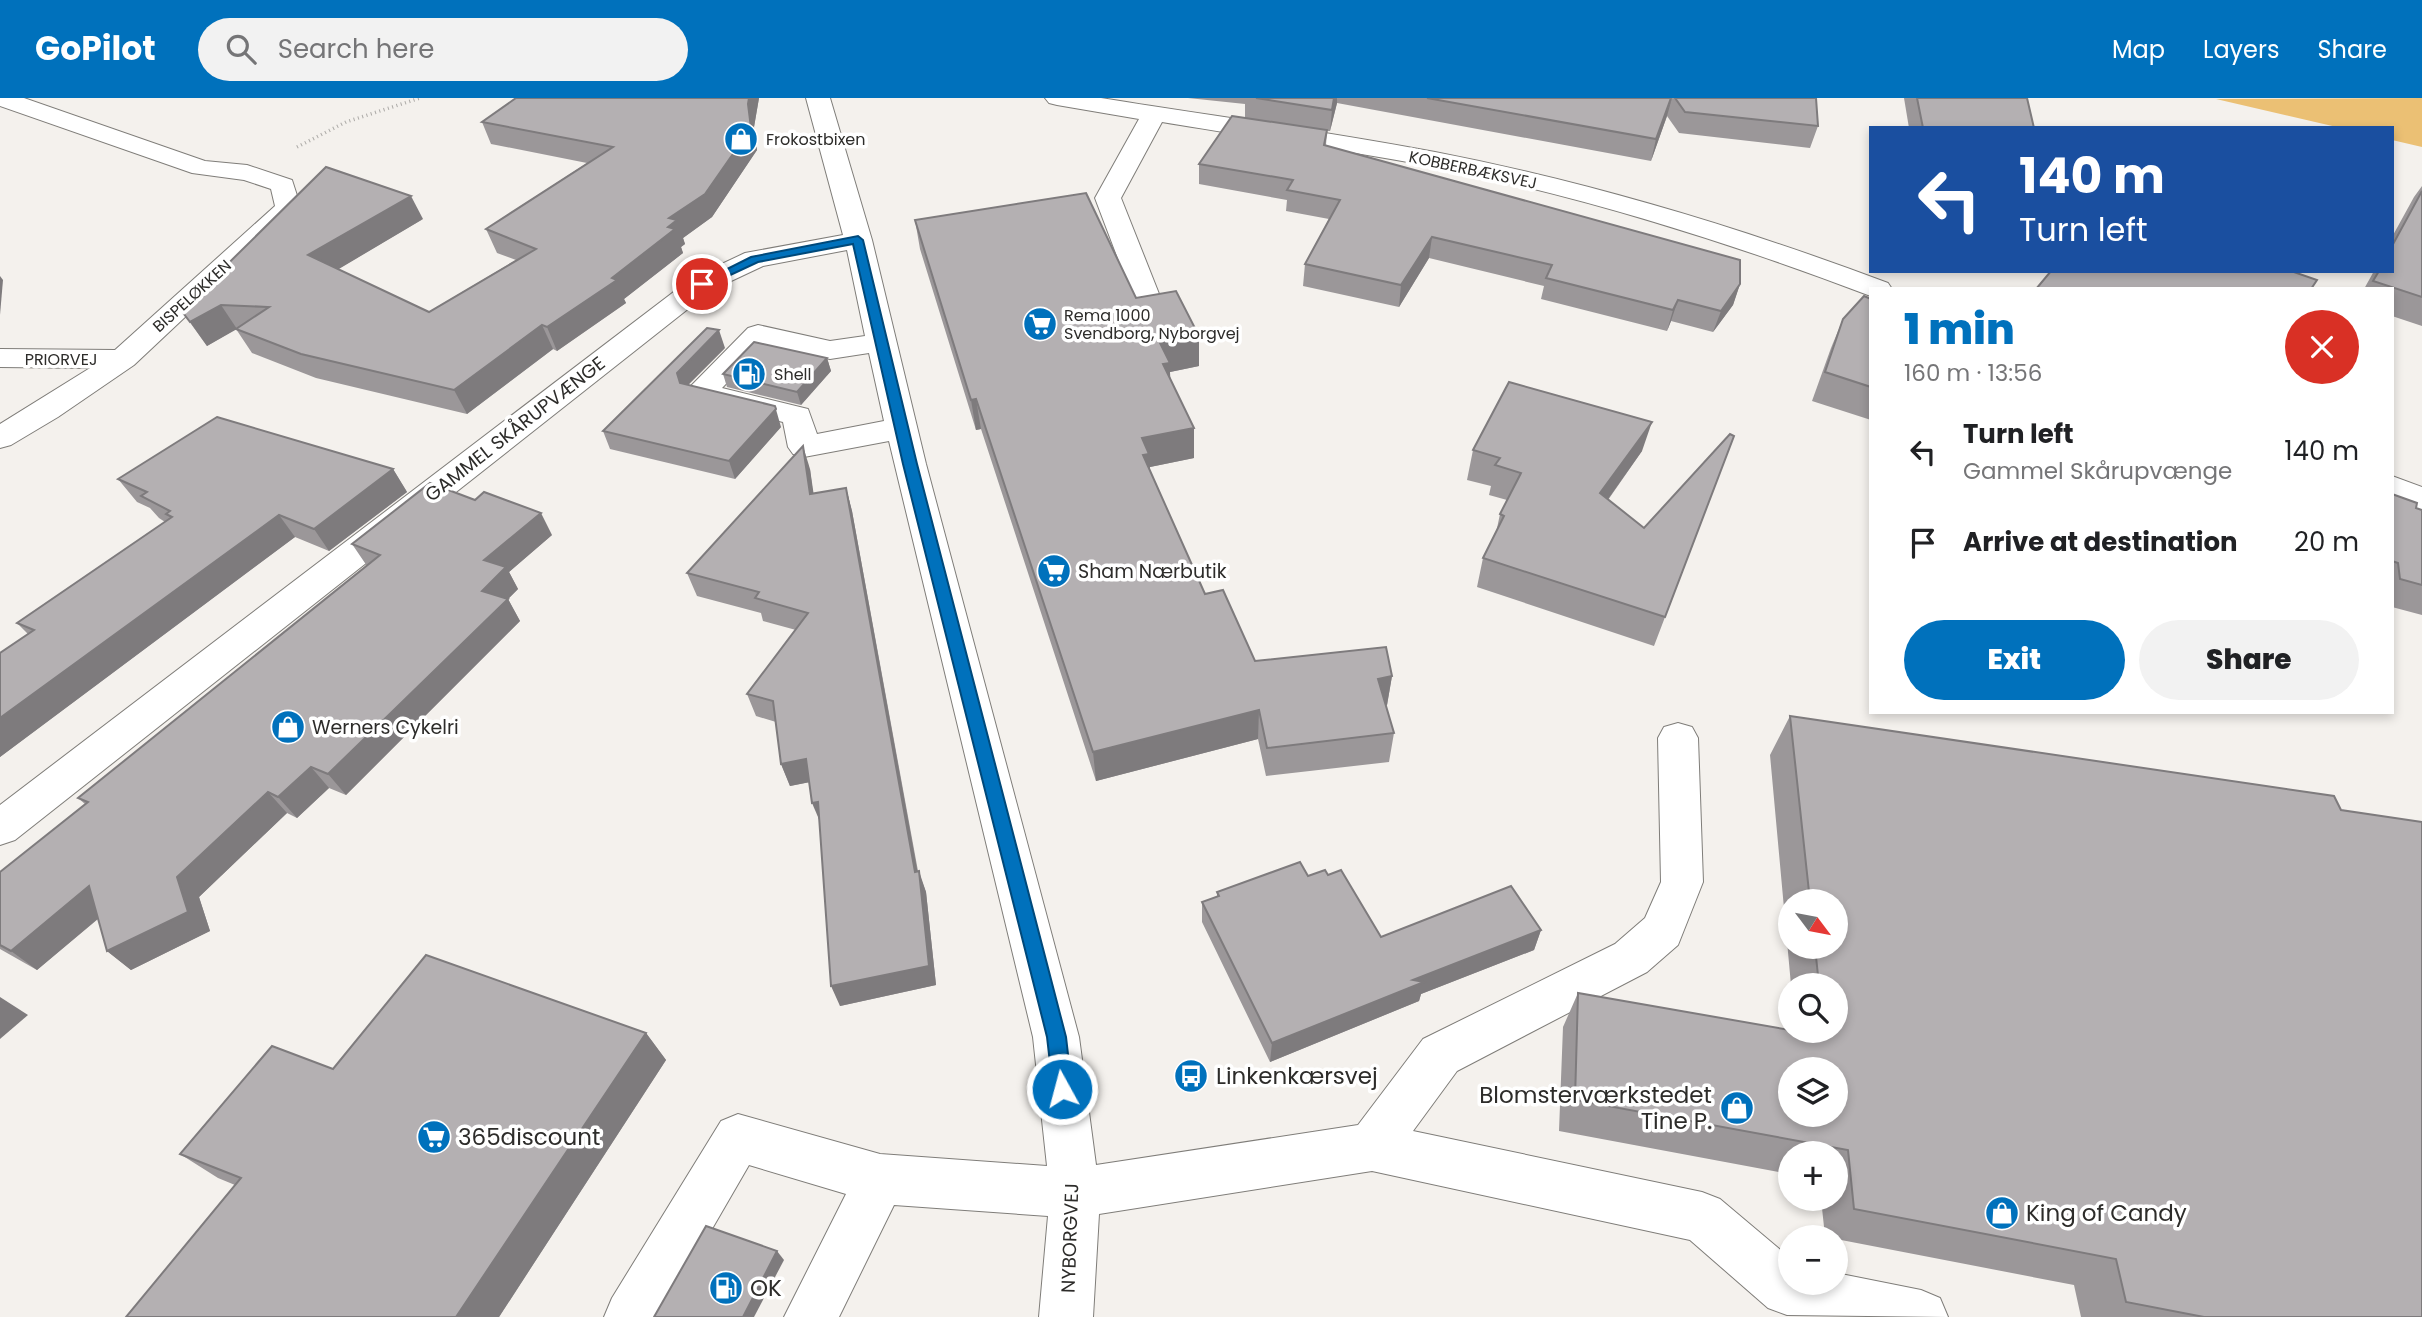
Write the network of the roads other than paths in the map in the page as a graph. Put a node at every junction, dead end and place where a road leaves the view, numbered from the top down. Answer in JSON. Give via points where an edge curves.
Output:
{"nodes":[{"id":1,"x":1,"y":98,"type":"edge"},
{"id":2,"x":818,"y":98,"type":"edge"},
{"id":3,"x":1057,"y":98,"type":"edge"},
{"id":4,"x":1154,"y":114,"type":"junction"},
{"id":5,"x":858,"y":240,"type":"junction"},
{"id":6,"x":1873,"y":287,"type":"edge"},
{"id":7,"x":1153,"y":314,"type":"edge"},
{"id":8,"x":881,"y":342,"type":"junction"},
{"id":9,"x":0,"y":358,"type":"edge"},
{"id":10,"x":123,"y":359,"type":"junction"},
{"id":11,"x":902,"y":428,"type":"junction"},
{"id":12,"x":0,"y":438,"type":"edge"},
{"id":13,"x":2394,"y":488,"type":"edge"},
{"id":14,"x":2422,"y":499,"type":"edge"},
{"id":15,"x":1678,"y":738,"type":"dead end"},
{"id":16,"x":0,"y":828,"type":"edge"},
{"id":17,"x":1372,"y":1147,"type":"junction"},
{"id":18,"x":880,"y":1179,"type":"junction"},
{"id":19,"x":1074,"y":1193,"type":"junction"},
{"id":20,"x":631,"y":1317,"type":"edge"},
{"id":21,"x":811,"y":1317,"type":"edge"},
{"id":22,"x":1066,"y":1317,"type":"edge"},
{"id":23,"x":1921,"y":1317,"type":"edge"}],
"edges":[{"from":1,"to":10,"type":"street","name":"BISPELØKKEN","via":[[201,168],[247,173],[283,185],[288,208]]},
{"from":2,"to":5,"type":"street","name":"NYBORGVEJ"},
{"from":3,"to":4,"type":"street","name":"KOBBERBÆKSVEJ"},
{"from":4,"to":6,"type":"street","name":"KOBBERBÆKSVEJ","via":[[1436,160],[1619,204]]},
{"from":4,"to":7,"type":"street","via":[[1108,198]]},
{"from":5,"to":8,"type":"street","name":"NYBORGVEJ"},
{"from":5,"to":16,"type":"street","name":"GAMMEL SKÅRUPVÆNGE","via":[[755,259],[702,284]]},
{"from":8,"to":11,"type":"street","name":"NYBORGVEJ"},
{"from":8,"to":11,"type":"street","via":[[830,350],[758,334],[700,392],[797,416],[804,447]]},
{"from":9,"to":10,"type":"street","name":"PRIORVEJ"},
{"from":10,"to":12,"type":"street","name":"BISPELØKKEN"},
{"from":11,"to":19,"type":"street","name":"NYBORGVEJ","via":[[1056,1037]]},
{"from":13,"to":14,"type":"street"},
{"from":15,"to":17,"type":"street","via":[[1682,882],[1662,931],[1631,958],[1440,1055]]},
{"from":17,"to":19,"type":"street"},
{"from":17,"to":23,"type":"street","via":[[1702,1217],[1787,1289]]},
{"from":18,"to":19,"type":"street"},
{"from":18,"to":20,"type":"street","via":[[738,1138]]},
{"from":18,"to":21,"type":"street"},
{"from":19,"to":22,"type":"street","name":"NYBORGVEJ"}]}
